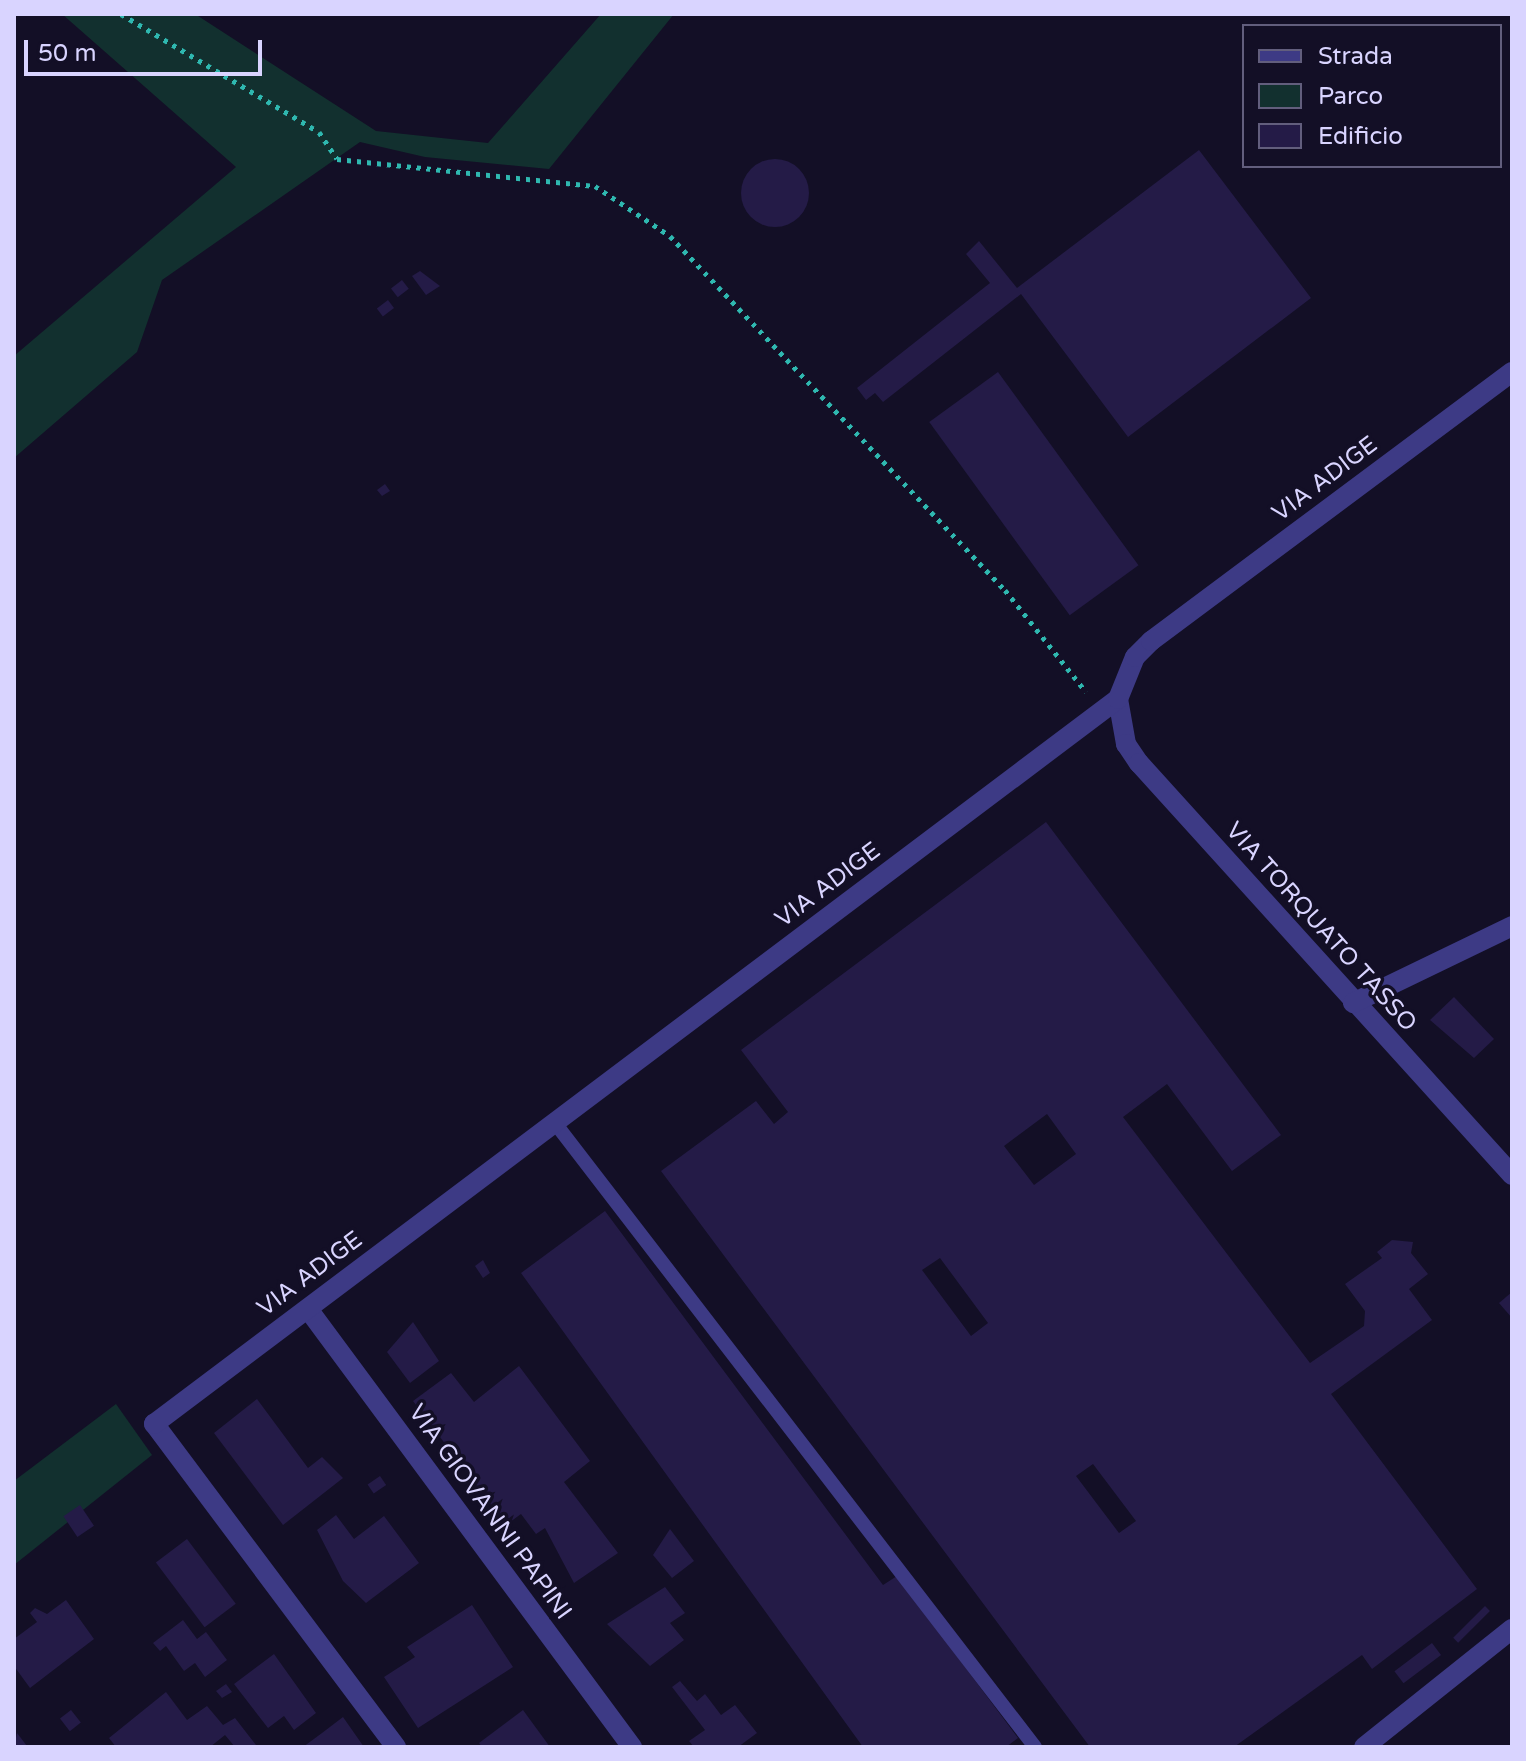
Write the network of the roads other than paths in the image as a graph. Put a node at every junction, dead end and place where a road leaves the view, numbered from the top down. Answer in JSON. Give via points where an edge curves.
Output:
{"nodes":[{"id":1,"x":1512,"y":372,"type":"edge"},
{"id":2,"x":1118,"y":699,"type":"junction"},
{"id":3,"x":1512,"y":926,"type":"edge"},
{"id":4,"x":1353,"y":1003,"type":"junction"},
{"id":5,"x":555,"y":1123,"type":"junction"},
{"id":6,"x":1512,"y":1175,"type":"edge"},
{"id":7,"x":308,"y":1309,"type":"junction"},
{"id":8,"x":1512,"y":1629,"type":"edge"},
{"id":9,"x":396,"y":1747,"type":"edge"},
{"id":10,"x":632,"y":1747,"type":"edge"},
{"id":11,"x":1035,"y":1747,"type":"edge"},
{"id":12,"x":1364,"y":1747,"type":"edge"}],
"edges":[{"from":1,"to":2,"type":"street","name":"VIA ADIGE","via":[[1151,641],[1135,657]]},
{"from":2,"to":4,"type":"street","name":"VIA TORQUATO TASSO","via":[[1123,733],[1139,763]]},
{"from":2,"to":5,"type":"street","name":"VIA ADIGE"},
{"from":3,"to":4,"type":"street"},
{"from":4,"to":6,"type":"street","name":"VIA TORQUATO TASSO"},
{"from":5,"to":7,"type":"street","name":"VIA ADIGE"},
{"from":5,"to":11,"type":"lane"},
{"from":7,"to":9,"type":"street","name":"VIA ADIGE","via":[[154,1424]]},
{"from":7,"to":10,"type":"street","name":"VIA GIOVANNI PAPINI"},
{"from":8,"to":12,"type":"street"}]}
